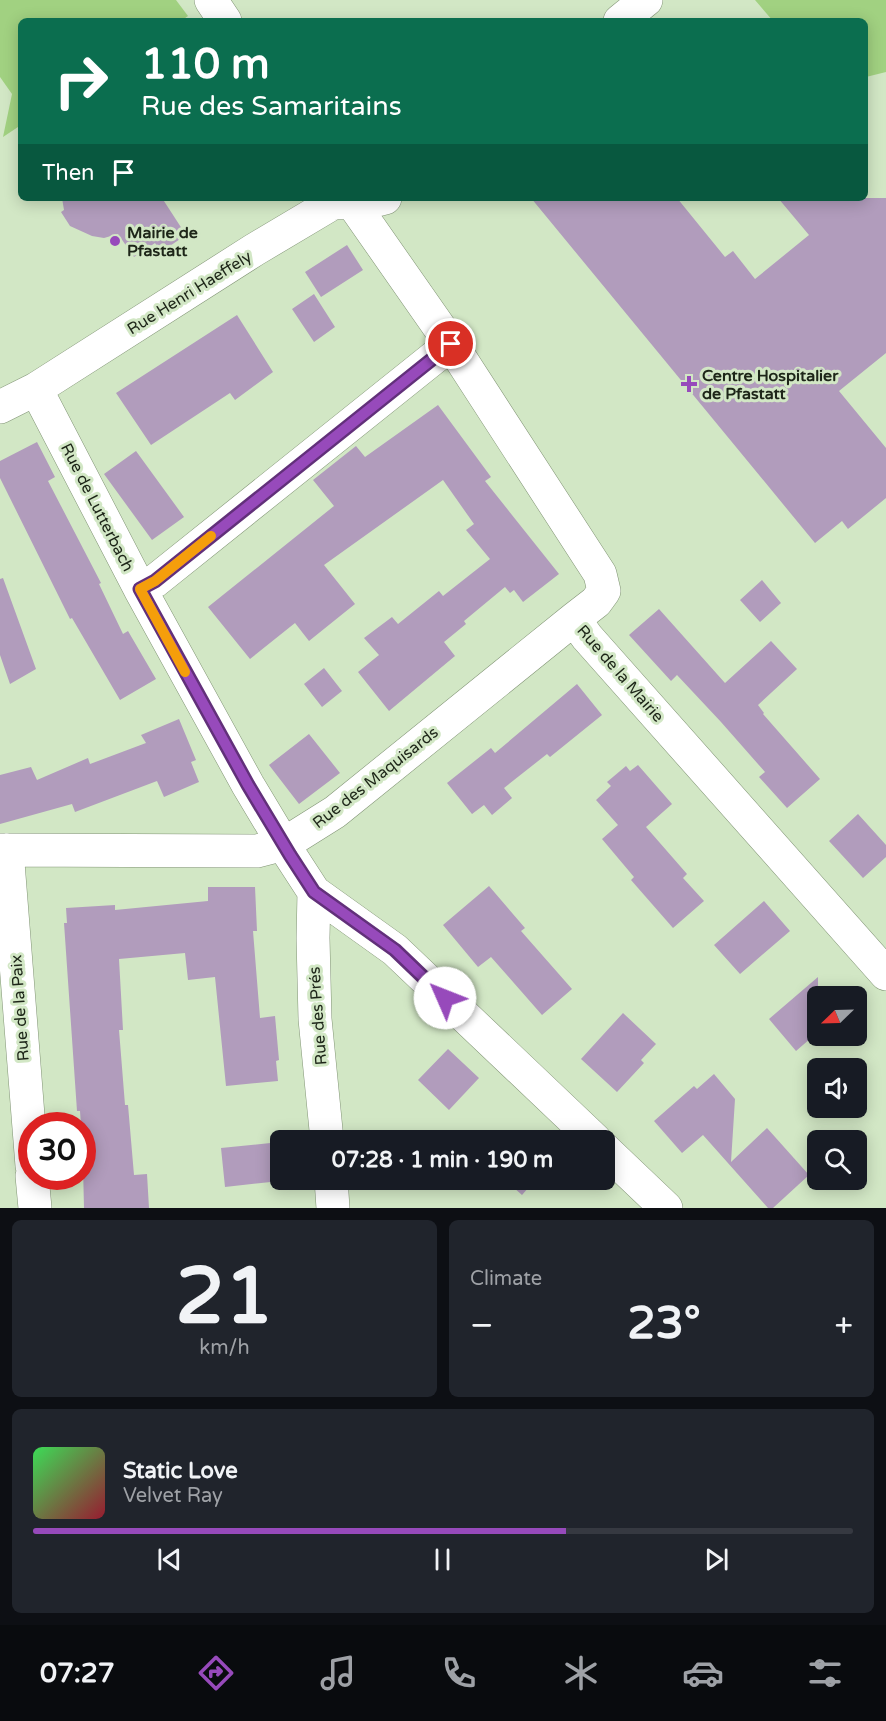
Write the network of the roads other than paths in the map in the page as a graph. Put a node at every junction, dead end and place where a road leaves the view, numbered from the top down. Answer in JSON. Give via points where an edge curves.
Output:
{"nodes":[{"id":1,"x":211,"y":0,"type":"edge"},
{"id":2,"x":646,"y":0,"type":"edge"},
{"id":3,"x":223,"y":18,"type":"edge"},
{"id":4,"x":624,"y":18,"type":"edge"},
{"id":5,"x":345,"y":201,"type":"edge"},
{"id":6,"x":352,"y":201,"type":"edge"},
{"id":7,"x":451,"y":344,"type":"junction"},
{"id":8,"x":36,"y":389,"type":"junction"},
{"id":9,"x":0,"y":407,"type":"edge"},
{"id":10,"x":140,"y":589,"type":"junction"},
{"id":11,"x":574,"y":619,"type":"junction"},
{"id":12,"x":284,"y":844,"type":"junction"},
{"id":13,"x":4,"y":850,"type":"edge"},
{"id":14,"x":314,"y":892,"type":"junction"},
{"id":15,"x":886,"y":974,"type":"edge"},
{"id":16,"x":27,"y":1112,"type":"edge"},
{"id":17,"x":326,"y":1130,"type":"edge"},
{"id":18,"x":584,"y":1130,"type":"edge"},
{"id":19,"x":615,"y":1159,"type":"edge"},
{"id":20,"x":33,"y":1190,"type":"edge"},
{"id":21,"x":332,"y":1190,"type":"edge"},
{"id":22,"x":35,"y":1208,"type":"edge"},
{"id":23,"x":333,"y":1208,"type":"edge"},
{"id":24,"x":666,"y":1208,"type":"edge"}],
"edges":[{"from":1,"to":3,"type":"street"},
{"from":2,"to":4,"type":"street"},
{"from":5,"to":8,"type":"street","name":"Rue Henri Haeffely","via":[[333,203],[254,250]]},
{"from":6,"to":7,"type":"street","name":"Rue de la Mairie"},
{"from":7,"to":10,"type":"street"},
{"from":7,"to":11,"type":"street","name":"Rue de la Mairie","via":[[600,574],[604,591]]},
{"from":8,"to":9,"type":"street","name":"Rue Henri Haeffely"},
{"from":8,"to":10,"type":"street","name":"Rue de Lutterbach"},
{"from":10,"to":12,"type":"street","name":"Rue de Lutterbach"},
{"from":11,"to":12,"type":"street","name":"Rue des Maquisards","via":[[335,812]]},
{"from":11,"to":15,"type":"street","name":"Rue de la Mairie"},
{"from":12,"to":13,"type":"street","name":"Rue des Maquisards","via":[[256,851]]},
{"from":12,"to":14,"type":"street","name":"Rue de Lutterbach"},
{"from":13,"to":16,"type":"street","name":"Rue de la Paix"},
{"from":14,"to":17,"type":"street","name":"Rue des Prés","via":[[315,1019]]},
{"from":14,"to":18,"type":"street","name":"Rue de Lutterbach","via":[[395,950]]},
{"from":19,"to":24,"type":"street"},
{"from":20,"to":22,"type":"street"},
{"from":21,"to":23,"type":"street"}]}
